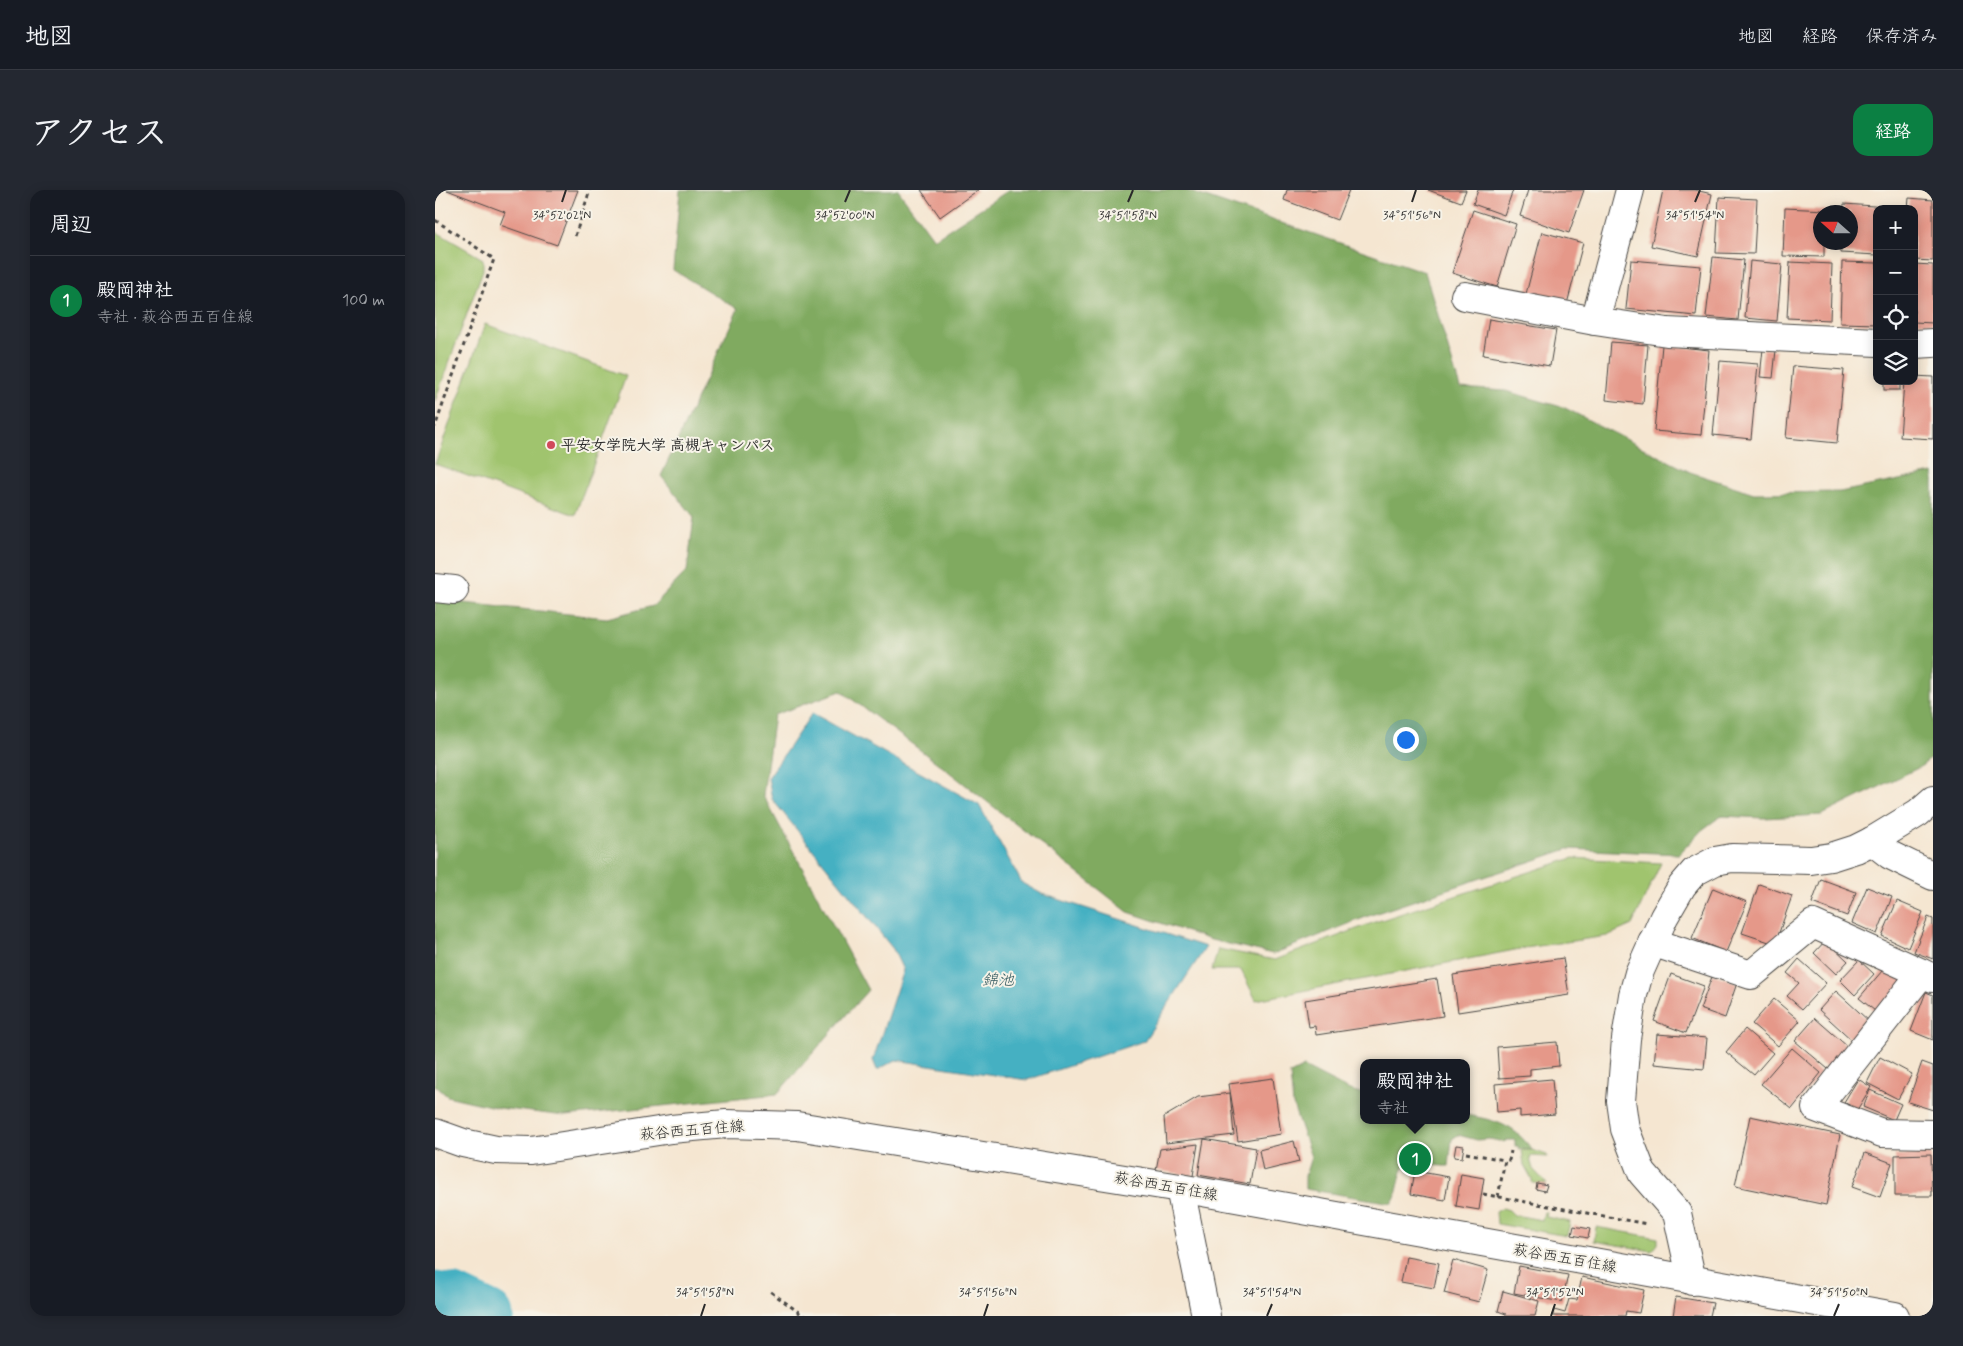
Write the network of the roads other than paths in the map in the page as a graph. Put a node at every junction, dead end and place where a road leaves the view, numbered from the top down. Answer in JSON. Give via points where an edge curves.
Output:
{"nodes":[{"id":1,"x":1630,"y":190,"type":"edge"},
{"id":2,"x":1465,"y":296,"type":"dead end"},
{"id":3,"x":1595,"y":321,"type":"junction"},
{"id":4,"x":1873,"y":342,"type":"edge"},
{"id":5,"x":1933,"y":343,"type":"edge"},
{"id":6,"x":1918,"y":344,"type":"edge"},
{"id":7,"x":1933,"y":800,"type":"edge"},
{"id":8,"x":1871,"y":841,"type":"junction"},
{"id":9,"x":1933,"y":876,"type":"edge"},
{"id":10,"x":1652,"y":942,"type":"junction"},
{"id":11,"x":1928,"y":976,"type":"edge"},
{"id":12,"x":435,"y":1133,"type":"edge"},
{"id":13,"x":1933,"y":1134,"type":"edge"},
{"id":14,"x":1180,"y":1188,"type":"junction"},
{"id":15,"x":1692,"y":1281,"type":"junction"},
{"id":16,"x":1206,"y":1316,"type":"edge"},
{"id":17,"x":1895,"y":1316,"type":"edge"}],
"edges":[{"from":1,"to":3,"type":"street"},
{"from":2,"to":3,"type":"street"},
{"from":3,"to":4,"type":"street","via":[[1667,332]]},
{"from":5,"to":6,"type":"street"},
{"from":7,"to":8,"type":"street","via":[[1918,813]]},
{"from":8,"to":9,"type":"street"},
{"from":8,"to":10,"type":"street","via":[[1844,853],[1811,860],[1733,858],[1715,861],[1694,872],[1682,886]]},
{"from":10,"to":11,"type":"street","via":[[1751,975],[1813,924]]},
{"from":10,"to":15,"type":"street","via":[[1633,995],[1623,1072],[1622,1110],[1625,1129],[1641,1173],[1677,1213]]},
{"from":11,"to":13,"type":"street","via":[[1816,1108],[1882,1133]]},
{"from":12,"to":14,"type":"street","name":"萩谷西五百住線","via":[[496,1150],[531,1151],[671,1129],[726,1124],[797,1126]]},
{"from":14,"to":15,"type":"street","name":"萩谷西五百住線"},
{"from":14,"to":16,"type":"street"},
{"from":15,"to":17,"type":"street","name":"萩谷西五百住線"}]}
